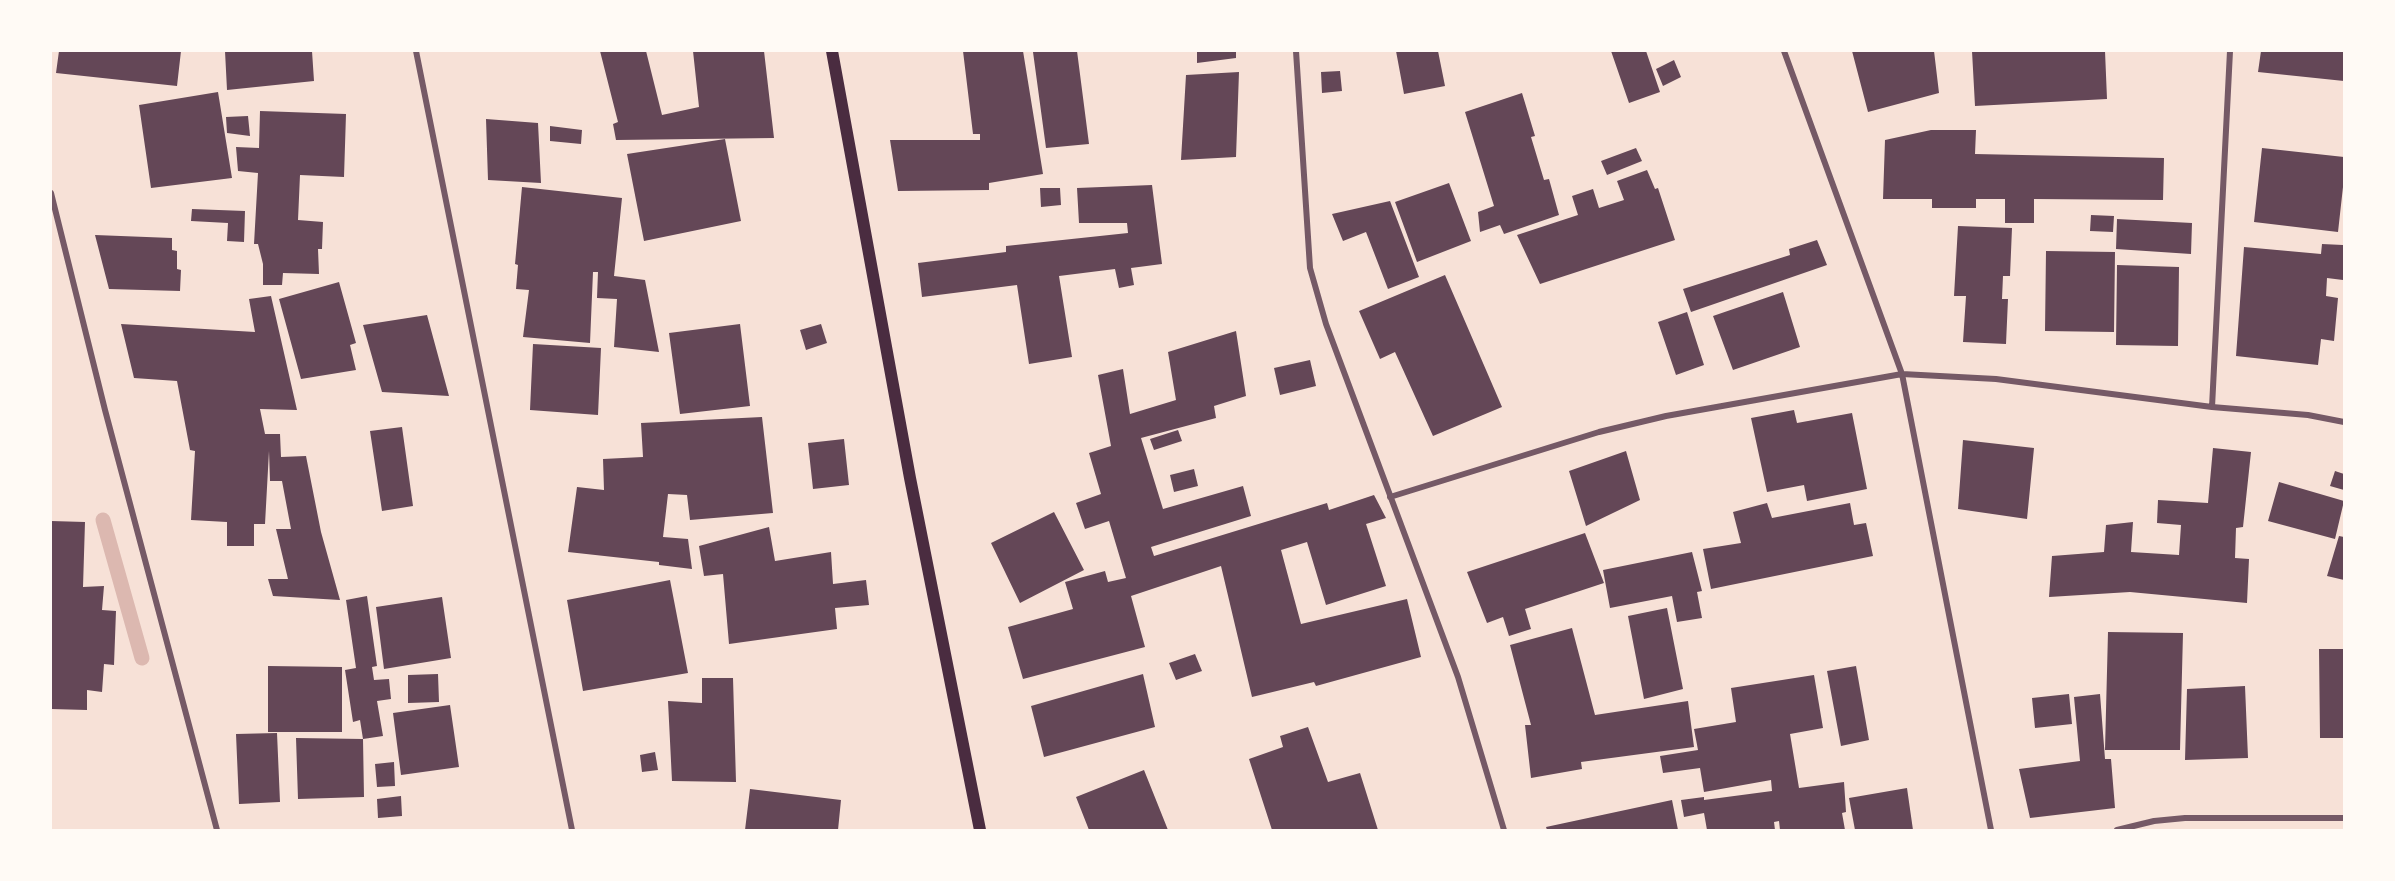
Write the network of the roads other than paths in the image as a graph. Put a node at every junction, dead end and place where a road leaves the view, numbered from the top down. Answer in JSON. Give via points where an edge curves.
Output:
{"nodes":[{"id":1,"x":416,"y":51,"type":"edge"},
{"id":2,"x":832,"y":51,"type":"edge"},
{"id":3,"x":1296,"y":51,"type":"edge"},
{"id":4,"x":1784,"y":51,"type":"edge"},
{"id":5,"x":2230,"y":51,"type":"edge"},
{"id":6,"x":51,"y":193,"type":"edge"},
{"id":7,"x":1902,"y":374,"type":"junction"},
{"id":8,"x":2212,"y":407,"type":"junction"},
{"id":9,"x":2344,"y":422,"type":"edge"},
{"id":10,"x":1390,"y":497,"type":"junction"},
{"id":11,"x":2344,"y":818,"type":"edge"},
{"id":12,"x":217,"y":830,"type":"edge"},
{"id":13,"x":572,"y":830,"type":"edge"},
{"id":14,"x":980,"y":830,"type":"edge"},
{"id":15,"x":1504,"y":830,"type":"edge"},
{"id":16,"x":1991,"y":830,"type":"edge"},
{"id":17,"x":2117,"y":830,"type":"edge"}],
"edges":[{"from":1,"to":13,"type":"street"},
{"from":2,"to":14,"type":"main road","via":[[910,478]]},
{"from":3,"to":10,"type":"street","via":[[1310,268],[1326,324]]},
{"from":4,"to":7,"type":"street"},
{"from":5,"to":8,"type":"street"},
{"from":6,"to":12,"type":"street"},
{"from":7,"to":8,"type":"street","via":[[1996,379]]},
{"from":7,"to":10,"type":"street","via":[[1666,416],[1599,432]]},
{"from":7,"to":16,"type":"street"},
{"from":8,"to":9,"type":"street"},
{"from":10,"to":15,"type":"street","via":[[1458,677]]},
{"from":11,"to":17,"type":"street","via":[[2185,818]]}]}
